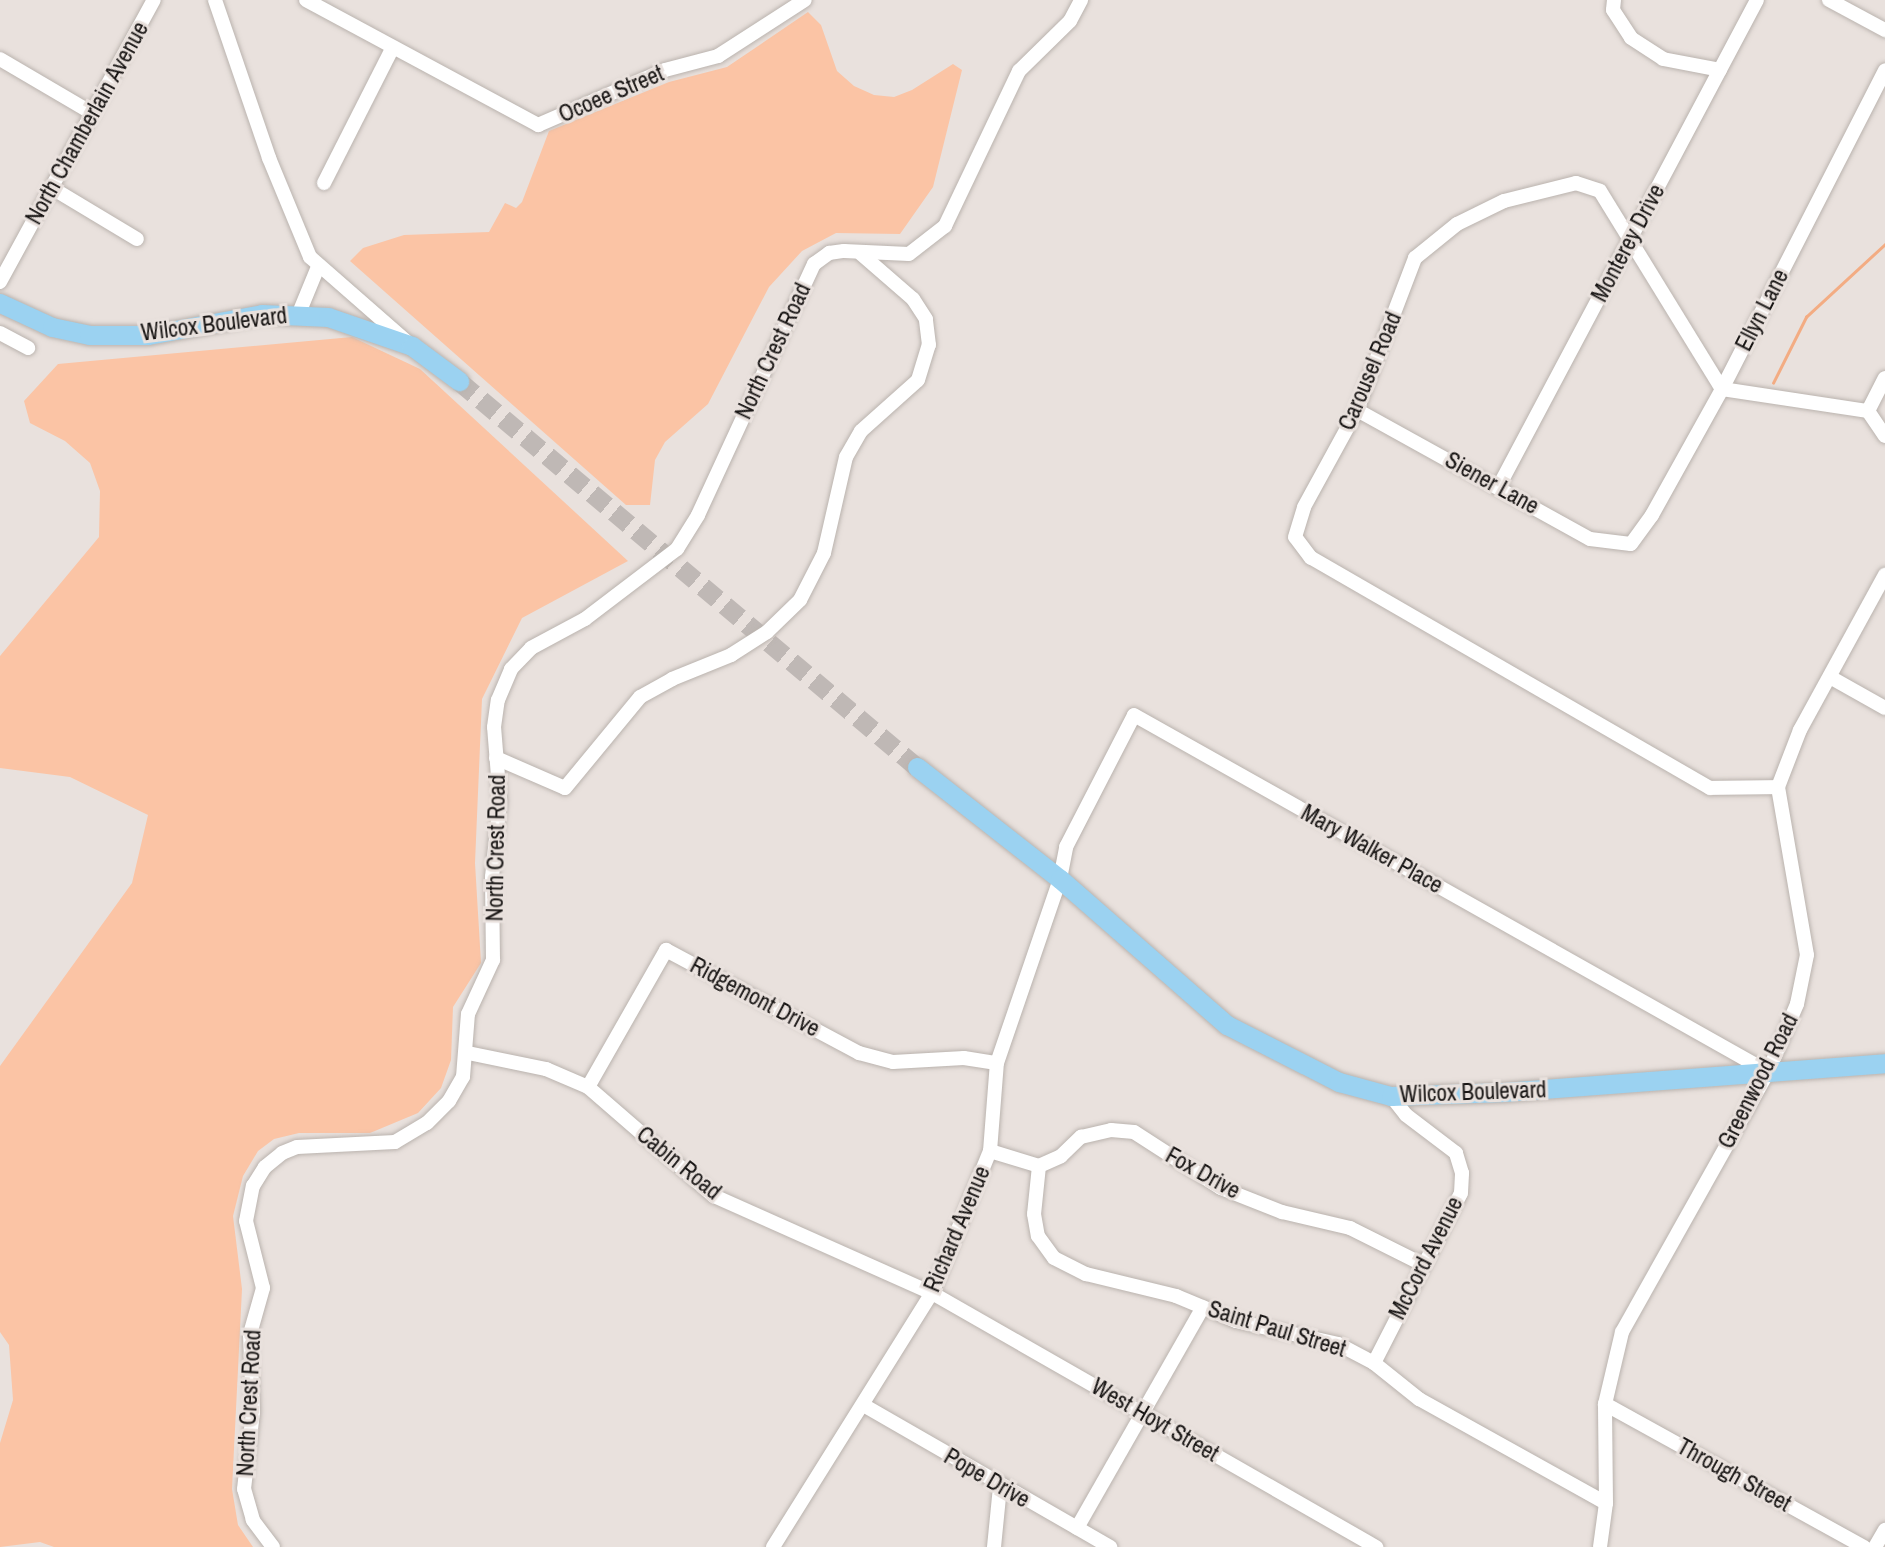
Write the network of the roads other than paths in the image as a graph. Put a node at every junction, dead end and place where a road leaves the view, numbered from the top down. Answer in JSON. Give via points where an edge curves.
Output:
{"nodes":[{"id":1,"x":154,"y":0,"type":"edge"},
{"id":2,"x":215,"y":0,"type":"edge"},
{"id":3,"x":306,"y":0,"type":"edge"},
{"id":4,"x":1081,"y":0,"type":"edge"},
{"id":5,"x":1614,"y":0,"type":"edge"},
{"id":6,"x":1757,"y":0,"type":"edge"},
{"id":7,"x":1829,"y":0,"type":"edge"},
{"id":8,"x":802,"y":1,"type":"edge"},
{"id":9,"x":1885,"y":30,"type":"edge"},
{"id":10,"x":392,"y":49,"type":"junction"},
{"id":11,"x":0,"y":58,"type":"edge"},
{"id":12,"x":1720,"y":70,"type":"junction"},
{"id":13,"x":1885,"y":70,"type":"edge"},
{"id":14,"x":92,"y":113,"type":"junction"},
{"id":15,"x":324,"y":183,"type":"dead end"},
{"id":16,"x":52,"y":188,"type":"junction"},
{"id":17,"x":1631,"y":238,"type":"junction"},
{"id":18,"x":137,"y":239,"type":"dead end"},
{"id":19,"x":860,"y":252,"type":"junction"},
{"id":20,"x":314,"y":262,"type":"junction"},
{"id":21,"x":0,"y":282,"type":"edge"},
{"id":22,"x":0,"y":303,"type":"edge"},
{"id":23,"x":299,"y":313,"type":"junction"},
{"id":24,"x":0,"y":333,"type":"edge"},
{"id":25,"x":412,"y":346,"type":"junction"},
{"id":26,"x":27,"y":348,"type":"dead end"},
{"id":27,"x":1885,"y":378,"type":"edge"},
{"id":28,"x":459,"y":381,"type":"tunnel mouth"},
{"id":29,"x":1722,"y":389,"type":"junction"},
{"id":30,"x":1357,"y":410,"type":"junction"},
{"id":31,"x":1868,"y":411,"type":"junction"},
{"id":32,"x":1885,"y":436,"type":"edge"},
{"id":33,"x":1499,"y":486,"type":"junction"},
{"id":34,"x":1631,"y":544,"type":"joint"},
{"id":35,"x":1885,"y":575,"type":"edge"},
{"id":36,"x":1830,"y":677,"type":"junction"},
{"id":37,"x":1885,"y":708,"type":"edge"},
{"id":38,"x":496,"y":758,"type":"junction"},
{"id":39,"x":917,"y":767,"type":"tunnel mouth"},
{"id":40,"x":1778,"y":787,"type":"junction"},
{"id":41,"x":1060,"y":879,"type":"junction"},
{"id":42,"x":468,"y":1053,"type":"junction"},
{"id":43,"x":997,"y":1063,"type":"junction"},
{"id":44,"x":1885,"y":1063,"type":"edge"},
{"id":45,"x":1768,"y":1072,"type":"junction"},
{"id":46,"x":588,"y":1087,"type":"junction"},
{"id":47,"x":1391,"y":1096,"type":"junction"},
{"id":48,"x":990,"y":1151,"type":"junction"},
{"id":49,"x":1039,"y":1167,"type":"junction"},
{"id":50,"x":1422,"y":1264,"type":"junction"},
{"id":51,"x":932,"y":1293,"type":"junction"},
{"id":52,"x":1203,"y":1307,"type":"junction"},
{"id":53,"x":1374,"y":1363,"type":"junction"},
{"id":54,"x":1605,"y":1404,"type":"junction"},
{"id":55,"x":865,"y":1406,"type":"junction"},
{"id":56,"x":1144,"y":1413,"type":"junction"},
{"id":57,"x":1000,"y":1487,"type":"junction"},
{"id":58,"x":1606,"y":1503,"type":"junction"},
{"id":59,"x":1077,"y":1528,"type":"junction"},
{"id":60,"x":1885,"y":1530,"type":"edge"},
{"id":61,"x":1350,"y":1541,"type":"edge"},
{"id":62,"x":273,"y":1547,"type":"edge"},
{"id":63,"x":773,"y":1547,"type":"edge"},
{"id":64,"x":994,"y":1547,"type":"edge"},
{"id":65,"x":1110,"y":1547,"type":"edge"},
{"id":66,"x":1376,"y":1547,"type":"edge"},
{"id":67,"x":1600,"y":1547,"type":"edge"},
{"id":68,"x":1864,"y":1547,"type":"edge"},
{"id":69,"x":1875,"y":1547,"type":"edge"}],
"edges":[{"from":1,"to":14,"type":"street","name":"North Chamberlain Avenue"},
{"from":2,"to":20,"type":"street","via":[[269,158]]},
{"from":3,"to":10,"type":"street","name":"Ocoee Street"},
{"from":4,"to":19,"type":"street","name":"North Crest Road","via":[[1070,21],[1019,71],[945,226],[909,254]]},
{"from":5,"to":12,"type":"street","via":[[1614,10],[1631,38],[1652,52],[1663,59]]},
{"from":6,"to":12,"type":"street","name":"Monterey Drive"},
{"from":7,"to":9,"type":"street"},
{"from":8,"to":10,"type":"street","name":"Ocoee Street","via":[[718,56],[666,70],[538,125]]},
{"from":10,"to":15,"type":"street"},
{"from":11,"to":14,"type":"street"},
{"from":12,"to":17,"type":"street","name":"Monterey Drive"},
{"from":13,"to":29,"type":"street","name":"Ellyn Lane"},
{"from":14,"to":16,"type":"street","name":"North Chamberlain Avenue"},
{"from":16,"to":18,"type":"street"},
{"from":16,"to":21,"type":"street","name":"North Chamberlain Avenue"},
{"from":17,"to":29,"type":"street","name":"Carousel Road"},
{"from":17,"to":30,"type":"street","name":"Carousel Road","via":[[1600,191],[1576,183],[1504,201],[1457,224],[1415,258]]},
{"from":17,"to":33,"type":"street","name":"Monterey Drive"},
{"from":19,"to":38,"type":"street","name":"North Crest Road","via":[[829,253],[814,264],[698,515],[677,549],[585,619],[531,648],[511,669],[498,700]]},
{"from":19,"to":38,"type":"street","via":[[913,299],[926,319],[929,345],[918,380],[861,431],[846,457],[824,553],[800,600],[767,632],[731,655],[640,697],[565,788]]},
{"from":20,"to":23,"type":"street"},
{"from":20,"to":25,"type":"street"},
{"from":22,"to":23,"type":"main road","name":"Wilcox Boulevard","via":[[52,327],[89,335],[148,335],[262,314]]},
{"from":23,"to":25,"type":"main road","name":"Wilcox Boulevard","via":[[328,317]]},
{"from":24,"to":26,"type":"street"},
{"from":25,"to":28,"type":"main road","name":"Wilcox Boulevard"},
{"from":27,"to":31,"type":"street"},
{"from":29,"to":31,"type":"street"},
{"from":29,"to":34,"type":"street","name":"Ellyn Lane"},
{"from":30,"to":33,"type":"street","name":"Siener Lane"},
{"from":30,"to":40,"type":"street","name":"Carousel Road","via":[[1304,506],[1295,537],[1311,558],[1710,788]]},
{"from":31,"to":32,"type":"street"},
{"from":33,"to":34,"type":"street","name":"Siener Lane","via":[[1590,538]]},
{"from":35,"to":36,"type":"street"},
{"from":36,"to":37,"type":"street"},
{"from":36,"to":40,"type":"street","via":[[1800,730]]},
{"from":38,"to":42,"type":"street","name":"North Crest Road","via":[[500,801],[492,877],[495,949],[468,1014]]},
{"from":39,"to":41,"type":"main road","name":"Wilcox Boulevard"},
{"from":40,"to":45,"type":"street","name":"Greenwood Road","via":[[1807,955],[1797,1004]]},
{"from":41,"to":43,"type":"street","name":"Richard Avenue"},
{"from":41,"to":45,"type":"street","name":"Mary Walker Place","via":[[1066,847],[1135,715]]},
{"from":41,"to":47,"type":"main road","name":"Wilcox Boulevard","via":[[1227,1025],[1339,1082]]},
{"from":42,"to":46,"type":"street","name":"Cabin Road","via":[[546,1069]]},
{"from":42,"to":62,"type":"street","name":"North Crest Road","via":[[463,1077],[449,1101],[427,1123],[395,1142],[369,1147],[315,1145],[282,1153],[253,1186],[246,1221],[263,1288],[250,1334],[253,1412],[244,1489],[253,1520]]},
{"from":43,"to":46,"type":"street","name":"Ridgemont Drive","via":[[964,1058],[893,1062],[859,1053],[666,950]]},
{"from":43,"to":48,"type":"street","name":"Richard Avenue"},
{"from":44,"to":45,"type":"main road","name":"Wilcox Boulevard"},
{"from":45,"to":47,"type":"main road","name":"Wilcox Boulevard"},
{"from":45,"to":54,"type":"street","name":"Greenwood Road","via":[[1622,1332]]},
{"from":46,"to":51,"type":"street","name":"Cabin Road","via":[[714,1196]]},
{"from":47,"to":50,"type":"street","name":"McCord Avenue","via":[[1406,1115],[1456,1153],[1462,1173],[1461,1193]]},
{"from":48,"to":49,"type":"street"},
{"from":48,"to":51,"type":"street","name":"Richard Avenue"},
{"from":49,"to":50,"type":"street","name":"Fox Drive","via":[[1061,1156],[1081,1137],[1111,1130],[1134,1132],[1221,1188],[1282,1212],[1350,1228]]},
{"from":49,"to":52,"type":"street","name":"Saint Paul Street","via":[[1034,1213],[1038,1236],[1055,1258],[1086,1274]]},
{"from":50,"to":53,"type":"street","name":"McCord Avenue"},
{"from":51,"to":55,"type":"street","name":"Richard Avenue"},
{"from":51,"to":56,"type":"street","name":"West Hoyt Street"},
{"from":52,"to":53,"type":"street","name":"Saint Paul Street","via":[[1265,1329],[1338,1344]]},
{"from":52,"to":56,"type":"street"},
{"from":53,"to":58,"type":"street","name":"Saint Paul Street","via":[[1419,1399]]},
{"from":54,"to":58,"type":"street","name":"Greenwood Road"},
{"from":54,"to":68,"type":"street","name":"Through Street"},
{"from":55,"to":57,"type":"street","name":"Pope Drive"},
{"from":55,"to":63,"type":"street","name":"Richard Avenue"},
{"from":56,"to":59,"type":"street"},
{"from":56,"to":61,"type":"street","name":"West Hoyt Street"},
{"from":57,"to":59,"type":"street","name":"Pope Drive"},
{"from":57,"to":64,"type":"street"},
{"from":58,"to":67,"type":"street","name":"Greenwood Road"},
{"from":59,"to":65,"type":"street","name":"Pope Drive"},
{"from":60,"to":69,"type":"street"},
{"from":61,"to":66,"type":"street","name":"West Hoyt Street"}]}
